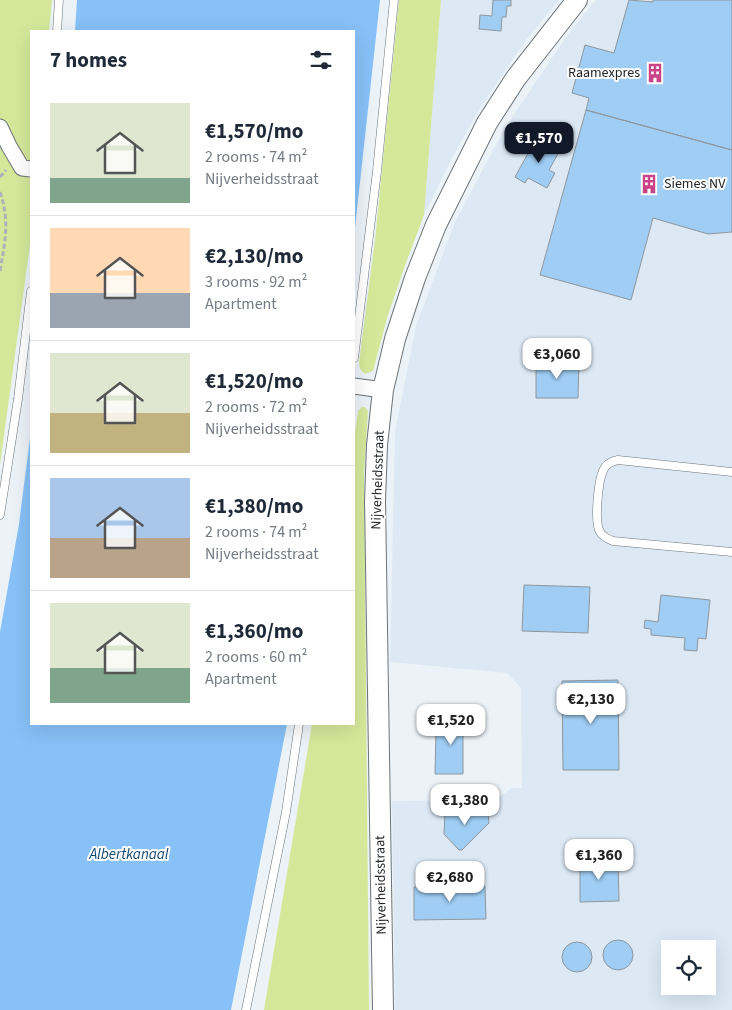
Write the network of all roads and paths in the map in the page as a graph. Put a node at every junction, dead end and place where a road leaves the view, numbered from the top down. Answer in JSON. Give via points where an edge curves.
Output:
{"nodes":[{"id":1,"x":59,"y":0,"type":"edge"},
{"id":2,"x":394,"y":0,"type":"edge"},
{"id":3,"x":577,"y":0,"type":"edge"},
{"id":4,"x":57,"y":30,"type":"edge"},
{"id":5,"x":0,"y":127,"type":"edge"},
{"id":6,"x":30,"y":169,"type":"edge"},
{"id":7,"x":0,"y":192,"type":"edge"},
{"id":8,"x":0,"y":272,"type":"edge"},
{"id":9,"x":30,"y":299,"type":"edge"},
{"id":10,"x":355,"y":350,"type":"edge"},
{"id":11,"x":355,"y":386,"type":"edge"},
{"id":12,"x":383,"y":390,"type":"junction"},
{"id":13,"x":732,"y":472,"type":"edge"},
{"id":14,"x":0,"y":515,"type":"edge"},
{"id":15,"x":732,"y":552,"type":"edge"},
{"id":16,"x":299,"y":725,"type":"edge"},
{"id":17,"x":246,"y":1010,"type":"edge"},
{"id":18,"x":383,"y":1010,"type":"edge"}],
"edges":[{"from":1,"to":4,"type":"lane"},
{"from":2,"to":10,"type":"lane"},
{"from":3,"to":12,"type":"street","name":"Nijverheidsstraat","via":[[516,78],[462,171],[415,278]]},
{"from":5,"to":6,"type":"street","via":[[22,168]]},
{"from":7,"to":8,"type":"path","via":[[7,230]]},
{"from":9,"to":14,"type":"lane"},
{"from":11,"to":12,"type":"street"},
{"from":12,"to":18,"type":"street","name":"Nijverheidsstraat","via":[[377,445],[376,501]]},
{"from":13,"to":15,"type":"lane","via":[[618,460],[610,462],[601,476],[596,522],[600,533],[612,541]]},
{"from":16,"to":17,"type":"lane","via":[[286,812]]}]}
